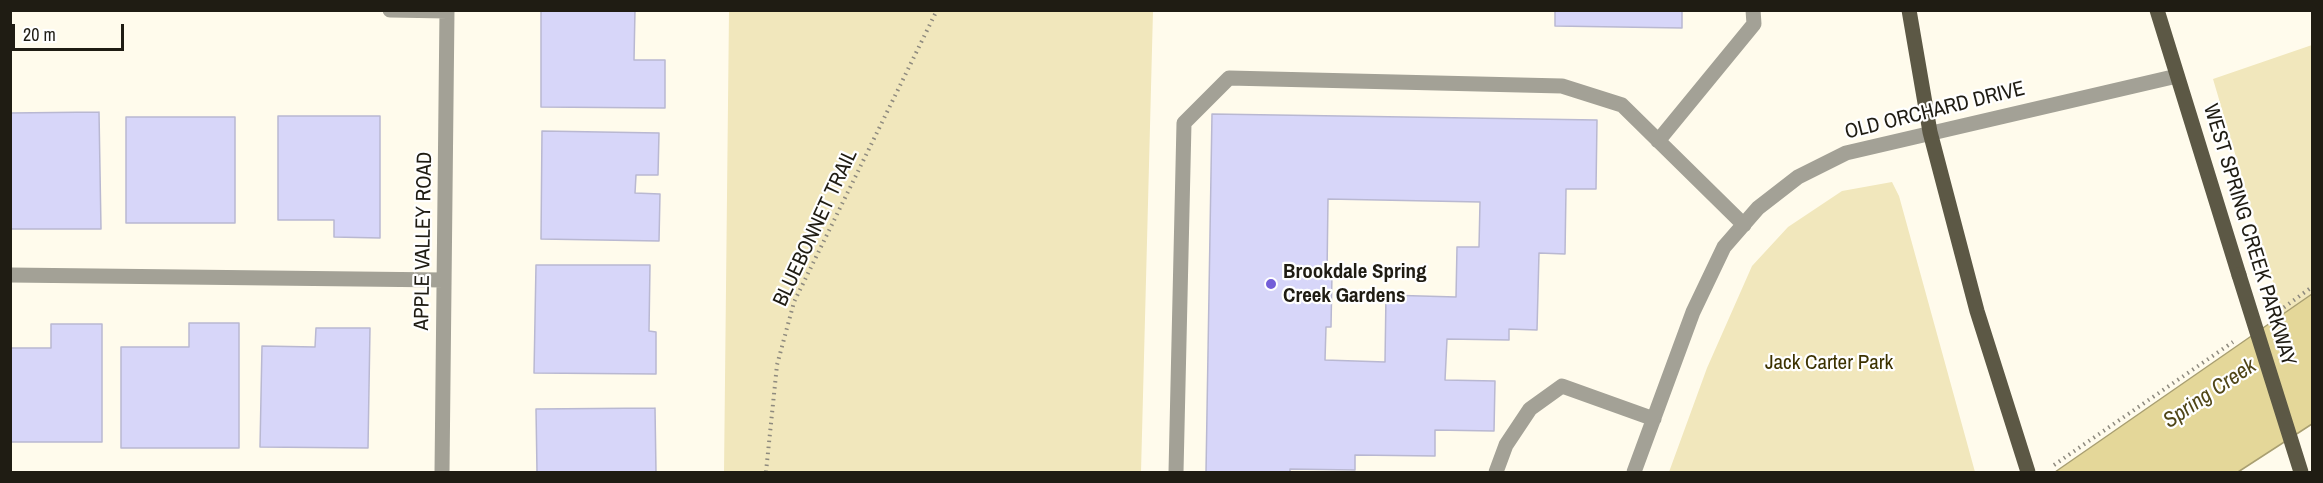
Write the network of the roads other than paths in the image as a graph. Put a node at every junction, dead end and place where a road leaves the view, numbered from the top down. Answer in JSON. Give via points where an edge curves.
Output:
{"nodes":[{"id":1,"x":390,"y":10,"type":"edge"},
{"id":2,"x":1753,"y":10,"type":"edge"},
{"id":3,"x":1909,"y":10,"type":"edge"},
{"id":4,"x":2157,"y":10,"type":"edge"},
{"id":5,"x":447,"y":11,"type":"edge"},
{"id":6,"x":2177,"y":76,"type":"junction"},
{"id":7,"x":1930,"y":132,"type":"junction"},
{"id":8,"x":1658,"y":141,"type":"junction"},
{"id":9,"x":1744,"y":225,"type":"junction"},
{"id":10,"x":10,"y":275,"type":"edge"},
{"id":11,"x":444,"y":280,"type":"junction"},
{"id":12,"x":1654,"y":419,"type":"junction"},
{"id":13,"x":442,"y":472,"type":"edge"},
{"id":14,"x":1176,"y":472,"type":"edge"},
{"id":15,"x":1496,"y":472,"type":"edge"},
{"id":16,"x":1634,"y":472,"type":"edge"},
{"id":17,"x":2028,"y":472,"type":"edge"},
{"id":18,"x":2301,"y":472,"type":"edge"}],
"edges":[{"from":1,"to":5,"type":"street"},
{"from":2,"to":8,"type":"street","via":[[1754,24]]},
{"from":3,"to":7,"type":"main road"},
{"from":4,"to":6,"type":"main road","name":"WEST SPRING CREEK PARKWAY"},
{"from":5,"to":11,"type":"street","name":"APPLE VALLEY ROAD"},
{"from":6,"to":7,"type":"street","name":"OLD ORCHARD DRIVE"},
{"from":6,"to":18,"type":"main road","name":"WEST SPRING CREEK PARKWAY","bridge":true},
{"from":7,"to":9,"type":"street","name":"OLD ORCHARD DRIVE","via":[[1846,153],[1798,177],[1758,208]]},
{"from":7,"to":17,"type":"main road","via":[[1977,311]]},
{"from":8,"to":9,"type":"street"},
{"from":8,"to":14,"type":"street","via":[[1622,105],[1562,86],[1229,78],[1184,123]]},
{"from":9,"to":12,"type":"street","name":"OLD ORCHARD DRIVE","via":[[1724,248],[1693,312]]},
{"from":10,"to":11,"type":"street"},
{"from":11,"to":13,"type":"street","name":"APPLE VALLEY ROAD"},
{"from":12,"to":15,"type":"street","via":[[1562,386],[1530,409],[1506,445]]},
{"from":12,"to":16,"type":"street","name":"OLD ORCHARD DRIVE"}]}
